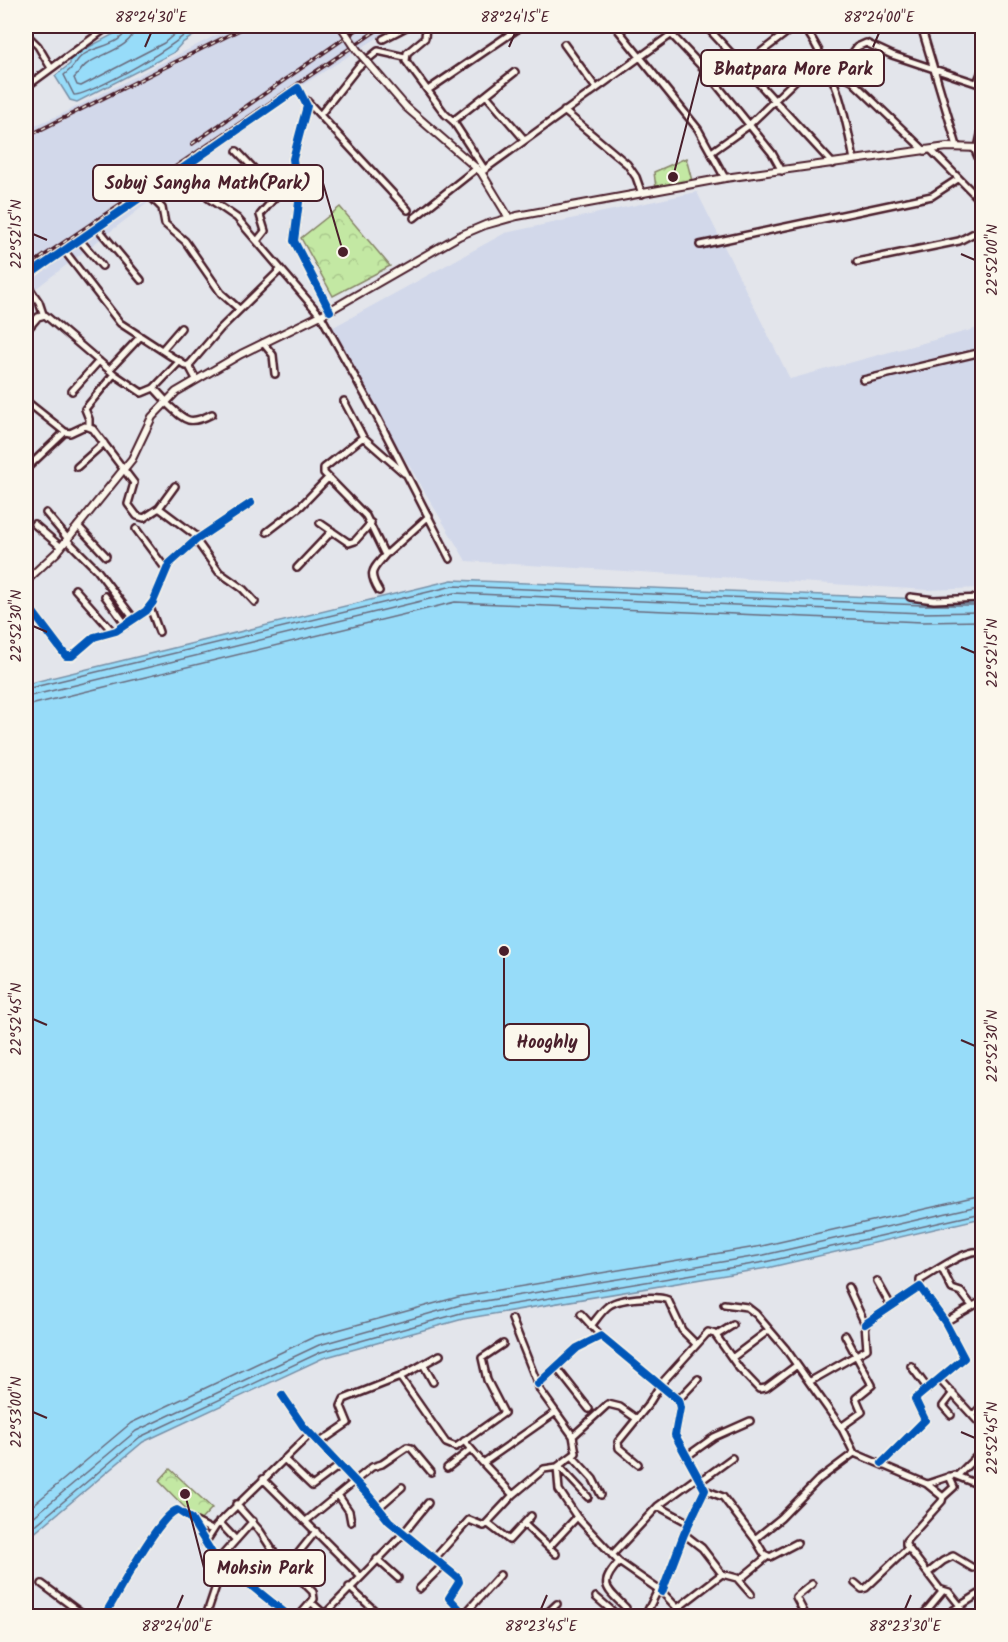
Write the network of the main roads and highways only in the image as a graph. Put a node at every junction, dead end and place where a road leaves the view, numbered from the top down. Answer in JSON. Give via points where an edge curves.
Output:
{"nodes":[{"id":1,"x":341,"y":26,"type":"edge"},
{"id":2,"x":978,"y":148,"type":"edge"},
{"id":3,"x":509,"y":218,"type":"junction"},
{"id":4,"x":28,"y":579,"type":"edge"}],
"edges":[{"from":1,"to":3,"type":"main road","bridge":true,"via":[[406,107],[481,170]]},
{"from":2,"to":3,"type":"main road","via":[[957,146],[726,178]]},
{"from":3,"to":4,"type":"main road","via":[[459,236],[321,316],[196,379],[152,417],[124,469],[61,547]]}]}
